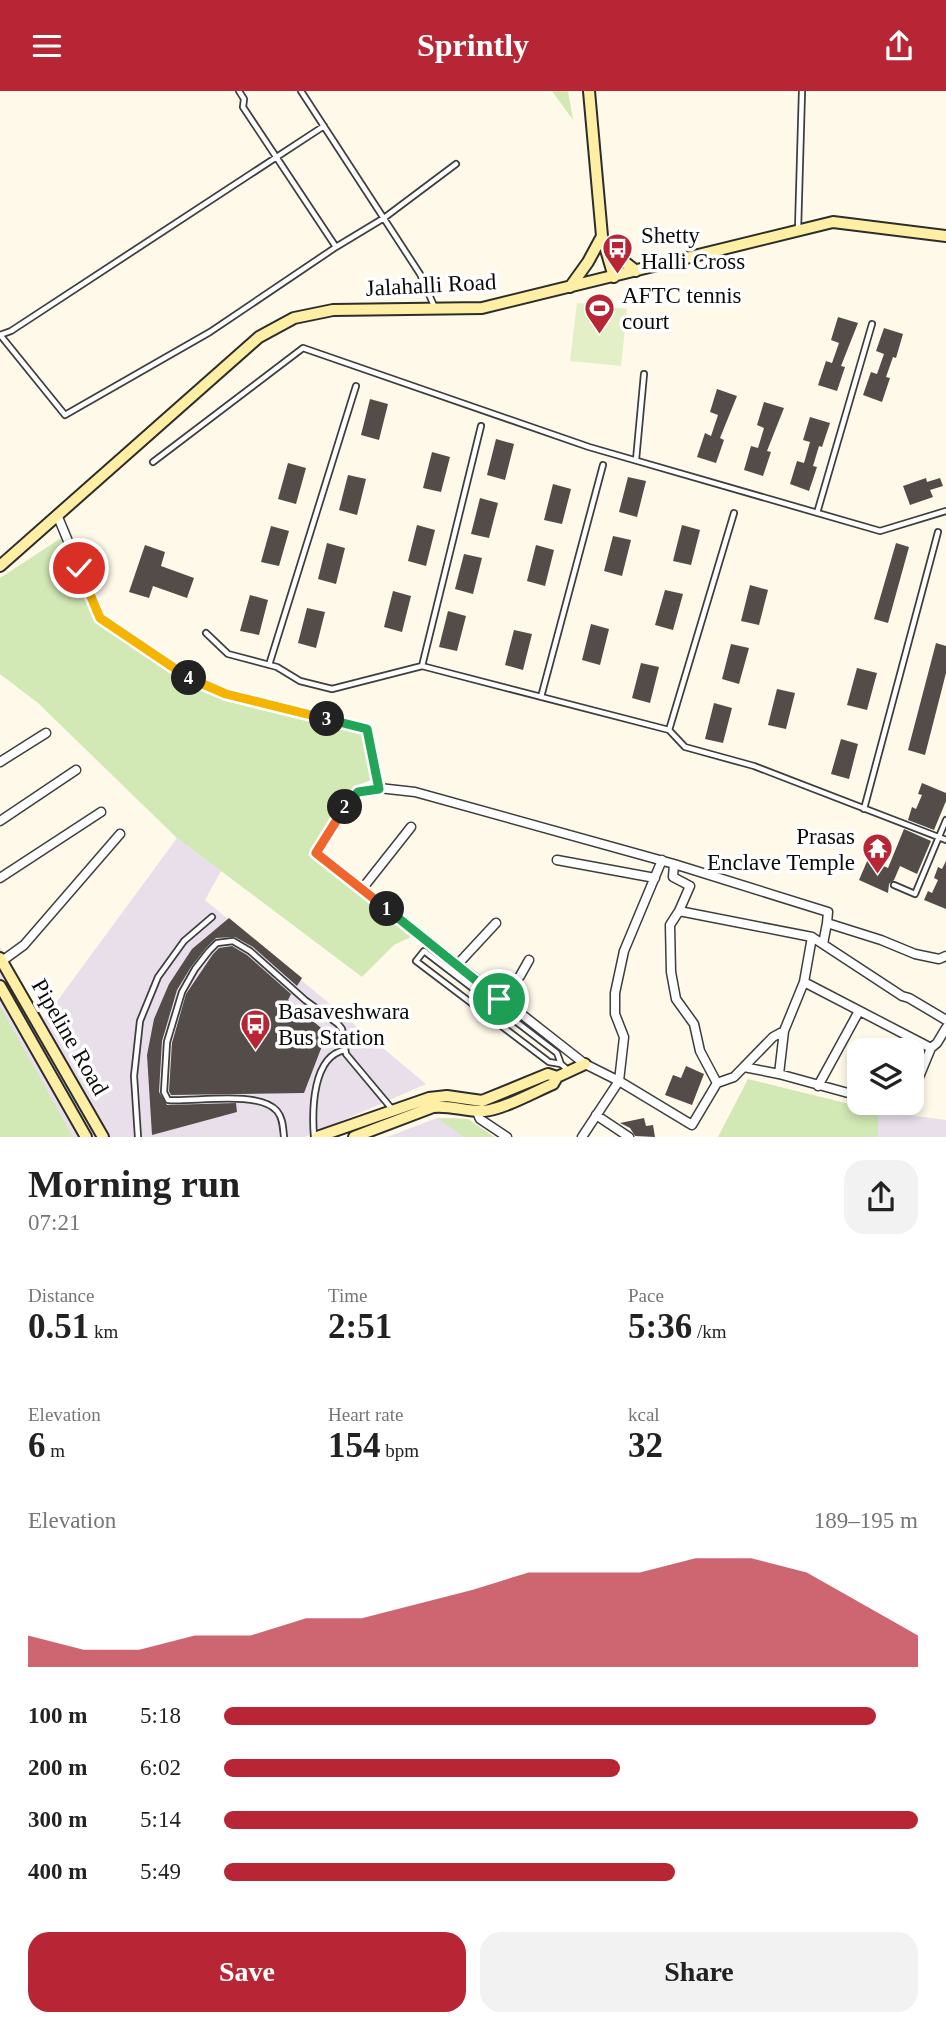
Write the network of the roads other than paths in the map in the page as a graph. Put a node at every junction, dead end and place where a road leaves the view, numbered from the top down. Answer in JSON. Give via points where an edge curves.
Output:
{"nodes":[{"id":1,"x":239,"y":91,"type":"edge"},
{"id":2,"x":301,"y":91,"type":"edge"},
{"id":3,"x":589,"y":91,"type":"edge"},
{"id":4,"x":802,"y":91,"type":"edge"},
{"id":5,"x":324,"y":126,"type":"junction"},
{"id":6,"x":277,"y":157,"type":"junction"},
{"id":7,"x":456,"y":164,"type":"dead end"},
{"id":8,"x":384,"y":218,"type":"junction"},
{"id":9,"x":798,"y":230,"type":"junction"},
{"id":10,"x":602,"y":236,"type":"junction"},
{"id":11,"x":946,"y":236,"type":"edge"},
{"id":12,"x":336,"y":247,"type":"junction"},
{"id":13,"x":607,"y":248,"type":"junction"},
{"id":14,"x":636,"y":271,"type":"junction"},
{"id":15,"x":614,"y":277,"type":"junction"},
{"id":16,"x":570,"y":287,"type":"junction"},
{"id":17,"x":435,"y":309,"type":"junction"},
{"id":18,"x":872,"y":324,"type":"dead end"},
{"id":19,"x":0,"y":335,"type":"edge"},
{"id":20,"x":644,"y":375,"type":"dead end"},
{"id":21,"x":356,"y":386,"type":"dead end"},
{"id":22,"x":481,"y":426,"type":"dead end"},
{"id":23,"x":636,"y":460,"type":"junction"},
{"id":24,"x":153,"y":462,"type":"dead end"},
{"id":25,"x":603,"y":465,"type":"dead end"},
{"id":26,"x":946,"y":511,"type":"edge"},
{"id":27,"x":734,"y":513,"type":"dead end"},
{"id":28,"x":817,"y":513,"type":"junction"},
{"id":29,"x":58,"y":517,"type":"junction"},
{"id":30,"x":938,"y":533,"type":"dead end"},
{"id":31,"x":0,"y":566,"type":"edge"},
{"id":32,"x":206,"y":633,"type":"dead end"},
{"id":33,"x":269,"y":665,"type":"junction"},
{"id":34,"x":422,"y":666,"type":"junction"},
{"id":35,"x":541,"y":697,"type":"junction"},
{"id":36,"x":669,"y":730,"type":"junction"},
{"id":37,"x":46,"y":733,"type":"dead end"},
{"id":38,"x":0,"y":762,"type":"edge"},
{"id":39,"x":76,"y":770,"type":"dead end"},
{"id":40,"x":379,"y":789,"type":"junction"},
{"id":41,"x":864,"y":809,"type":"junction"},
{"id":42,"x":101,"y":812,"type":"dead end"},
{"id":43,"x":946,"y":820,"type":"edge"},
{"id":44,"x":0,"y":821,"type":"edge"},
{"id":45,"x":411,"y":827,"type":"dead end"},
{"id":46,"x":120,"y":834,"type":"dead end"},
{"id":47,"x":939,"y":837,"type":"junction"},
{"id":48,"x":946,"y":840,"type":"edge"},
{"id":49,"x":557,"y":860,"type":"dead end"},
{"id":50,"x":662,"y":860,"type":"junction"},
{"id":51,"x":674,"y":864,"type":"junction"},
{"id":52,"x":0,"y":878,"type":"edge"},
{"id":53,"x":655,"y":878,"type":"junction"},
{"id":54,"x":894,"y":885,"type":"dead end"},
{"id":55,"x":362,"y":889,"type":"junction"},
{"id":56,"x":679,"y":911,"type":"junction"},
{"id":57,"x":212,"y":916,"type":"dead end"},
{"id":58,"x":496,"y":923,"type":"dead end"},
{"id":59,"x":827,"y":923,"type":"junction"},
{"id":60,"x":812,"y":937,"type":"junction"},
{"id":61,"x":823,"y":944,"type":"junction"},
{"id":62,"x":946,"y":956,"type":"edge"},
{"id":63,"x":1,"y":960,"type":"edge"},
{"id":64,"x":529,"y":960,"type":"dead end"},
{"id":65,"x":457,"y":965,"type":"junction"},
{"id":66,"x":804,"y":982,"type":"junction"},
{"id":67,"x":0,"y":986,"type":"edge"},
{"id":68,"x":499,"y":999,"type":"junction"},
{"id":69,"x":859,"y":1011,"type":"junction"},
{"id":70,"x":946,"y":1020,"type":"edge"},
{"id":71,"x":946,"y":1028,"type":"edge"},
{"id":72,"x":784,"y":1031,"type":"junction"},
{"id":73,"x":931,"y":1048,"type":"junction"},
{"id":74,"x":345,"y":1050,"type":"junction"},
{"id":75,"x":585,"y":1064,"type":"junction"},
{"id":76,"x":924,"y":1065,"type":"edge"},
{"id":77,"x":566,"y":1067,"type":"junction"},
{"id":78,"x":744,"y":1067,"type":"junction"},
{"id":79,"x":779,"y":1074,"type":"junction"},
{"id":80,"x":619,"y":1081,"type":"junction"},
{"id":81,"x":717,"y":1083,"type":"junction"},
{"id":82,"x":818,"y":1086,"type":"junction"},
{"id":83,"x":847,"y":1093,"type":"edge"},
{"id":84,"x":475,"y":1106,"type":"junction"},
{"id":85,"x":393,"y":1110,"type":"junction"},
{"id":86,"x":596,"y":1115,"type":"junction"},
{"id":87,"x":86,"y":1137,"type":"edge"},
{"id":88,"x":103,"y":1137,"type":"edge"},
{"id":89,"x":138,"y":1137,"type":"edge"},
{"id":90,"x":284,"y":1137,"type":"edge"},
{"id":91,"x":315,"y":1137,"type":"edge"},
{"id":92,"x":354,"y":1137,"type":"edge"},
{"id":93,"x":507,"y":1137,"type":"edge"},
{"id":94,"x":582,"y":1137,"type":"edge"},
{"id":95,"x":629,"y":1137,"type":"edge"}],
"edges":[{"from":1,"to":6,"type":"lane","via":[[243,107]]},
{"from":2,"to":5,"type":"lane"},
{"from":3,"to":10,"type":"main road"},
{"from":4,"to":9,"type":"lane"},
{"from":5,"to":6,"type":"lane"},
{"from":5,"to":8,"type":"lane"},
{"from":6,"to":12,"type":"lane"},
{"from":6,"to":19,"type":"lane"},
{"from":7,"to":8,"type":"lane"},
{"from":8,"to":12,"type":"lane"},
{"from":8,"to":17,"type":"lane","via":[[420,274]]},
{"from":9,"to":11,"type":"main road","name":"Jalahalli Road","via":[[833,222]]},
{"from":9,"to":14,"type":"main road","name":"Jalahalli Road"},
{"from":10,"to":13,"type":"main road"},
{"from":10,"to":16,"type":"main road"},
{"from":12,"to":19,"type":"lane","via":[[210,332],[65,415]]},
{"from":13,"to":14,"type":"main road"},
{"from":13,"to":15,"type":"main road"},
{"from":14,"to":15,"type":"main road","name":"Jalahalli Road"},
{"from":15,"to":16,"type":"main road","name":"Jalahalli Road"},
{"from":16,"to":17,"type":"main road","name":"Jalahalli Road","via":[[482,308]]},
{"from":17,"to":29,"type":"main road","name":"Jalahalli Road","via":[[333,310],[294,318],[259,337]]},
{"from":18,"to":28,"type":"lane"},
{"from":20,"to":23,"type":"lane"},
{"from":21,"to":33,"type":"lane"},
{"from":22,"to":34,"type":"lane"},
{"from":23,"to":24,"type":"lane","via":[[303,348]]},
{"from":23,"to":28,"type":"lane"},
{"from":25,"to":35,"type":"lane"},
{"from":26,"to":28,"type":"lane","via":[[880,531]]},
{"from":27,"to":36,"type":"lane"},
{"from":29,"to":31,"type":"main road","name":"Jalahalli Road"},
{"from":29,"to":40,"type":"street","via":[[100,618],[186,677],[226,694],[367,729]]},
{"from":30,"to":41,"type":"lane"},
{"from":32,"to":33,"type":"lane","via":[[228,654]]},
{"from":33,"to":34,"type":"lane","via":[[300,681],[332,689]]},
{"from":34,"to":35,"type":"lane"},
{"from":35,"to":36,"type":"lane"},
{"from":36,"to":41,"type":"lane","via":[[685,747],[754,766]]},
{"from":37,"to":38,"type":"street"},
{"from":39,"to":44,"type":"street"},
{"from":40,"to":50,"type":"street","via":[[415,792]]},
{"from":40,"to":55,"type":"street","via":[[350,797],[316,853]]},
{"from":41,"to":47,"type":"lane"},
{"from":42,"to":52,"type":"street"},
{"from":43,"to":47,"type":"lane"},
{"from":45,"to":55,"type":"street"},
{"from":46,"to":63,"type":"street","via":[[24,945]]},
{"from":47,"to":48,"type":"lane"},
{"from":47,"to":54,"type":"lane","via":[[915,894]]},
{"from":49,"to":53,"type":"street"},
{"from":50,"to":51,"type":"street"},
{"from":50,"to":53,"type":"street"},
{"from":51,"to":56,"type":"street","via":[[673,877],[690,885]]},
{"from":51,"to":59,"type":"street","via":[[828,912]]},
{"from":53,"to":80,"type":"street","via":[[624,951],[615,993],[615,1014],[624,1037]]},
{"from":55,"to":65,"type":"street"},
{"from":56,"to":60,"type":"street"},
{"from":56,"to":81,"type":"street","via":[[670,925],[676,999],[694,1024],[700,1051]]},
{"from":57,"to":89,"type":"lane","via":[[184,941],[158,977],[140,1021],[134,1076]]},
{"from":58,"to":65,"type":"street"},
{"from":59,"to":61,"type":"street"},
{"from":59,"to":62,"type":"street","via":[[915,954]]},
{"from":60,"to":61,"type":"street"},
{"from":60,"to":66,"type":"street"},
{"from":61,"to":70,"type":"street"},
{"from":63,"to":88,"type":"main road","name":"Pipeline Road"},
{"from":64,"to":68,"type":"street"},
{"from":65,"to":68,"type":"street"},
{"from":66,"to":69,"type":"street"},
{"from":66,"to":72,"type":"street"},
{"from":67,"to":87,"type":"main road","name":"Pipeline Road"},
{"from":68,"to":75,"type":"street"},
{"from":69,"to":73,"type":"street"},
{"from":69,"to":82,"type":"street"},
{"from":71,"to":73,"type":"street"},
{"from":72,"to":78,"type":"street"},
{"from":72,"to":79,"type":"street"},
{"from":73,"to":76,"type":"street"},
{"from":74,"to":85,"type":"lane"},
{"from":74,"to":90,"type":"lane","via":[[338,1024],[241,944],[217,943],[195,969],[182,992],[167,1042],[164,1092],[168,1100],[229,1097],[270,1104],[282,1119]]},
{"from":74,"to":91,"type":"lane","via":[[329,1057],[319,1077],[312,1113]]},
{"from":75,"to":77,"type":"main road"},
{"from":75,"to":80,"type":"street"},
{"from":77,"to":77,"type":"lane","via":[[557,1053],[424,951],[416,961],[549,1062]]},
{"from":77,"to":84,"type":"main road","via":[[557,1077],[548,1074]]},
{"from":78,"to":79,"type":"street"},
{"from":78,"to":81,"type":"street","via":[[734,1077]]},
{"from":79,"to":82,"type":"street"},
{"from":80,"to":81,"type":"street","via":[[692,1125]]},
{"from":80,"to":86,"type":"street"},
{"from":82,"to":83,"type":"street"},
{"from":84,"to":85,"type":"main road","via":[[438,1096]]},
{"from":84,"to":92,"type":"main road","via":[[433,1107]]},
{"from":84,"to":93,"type":"street","via":[[480,1119]]},
{"from":85,"to":91,"type":"main road"},
{"from":86,"to":94,"type":"street"},
{"from":86,"to":95,"type":"street"}]}
